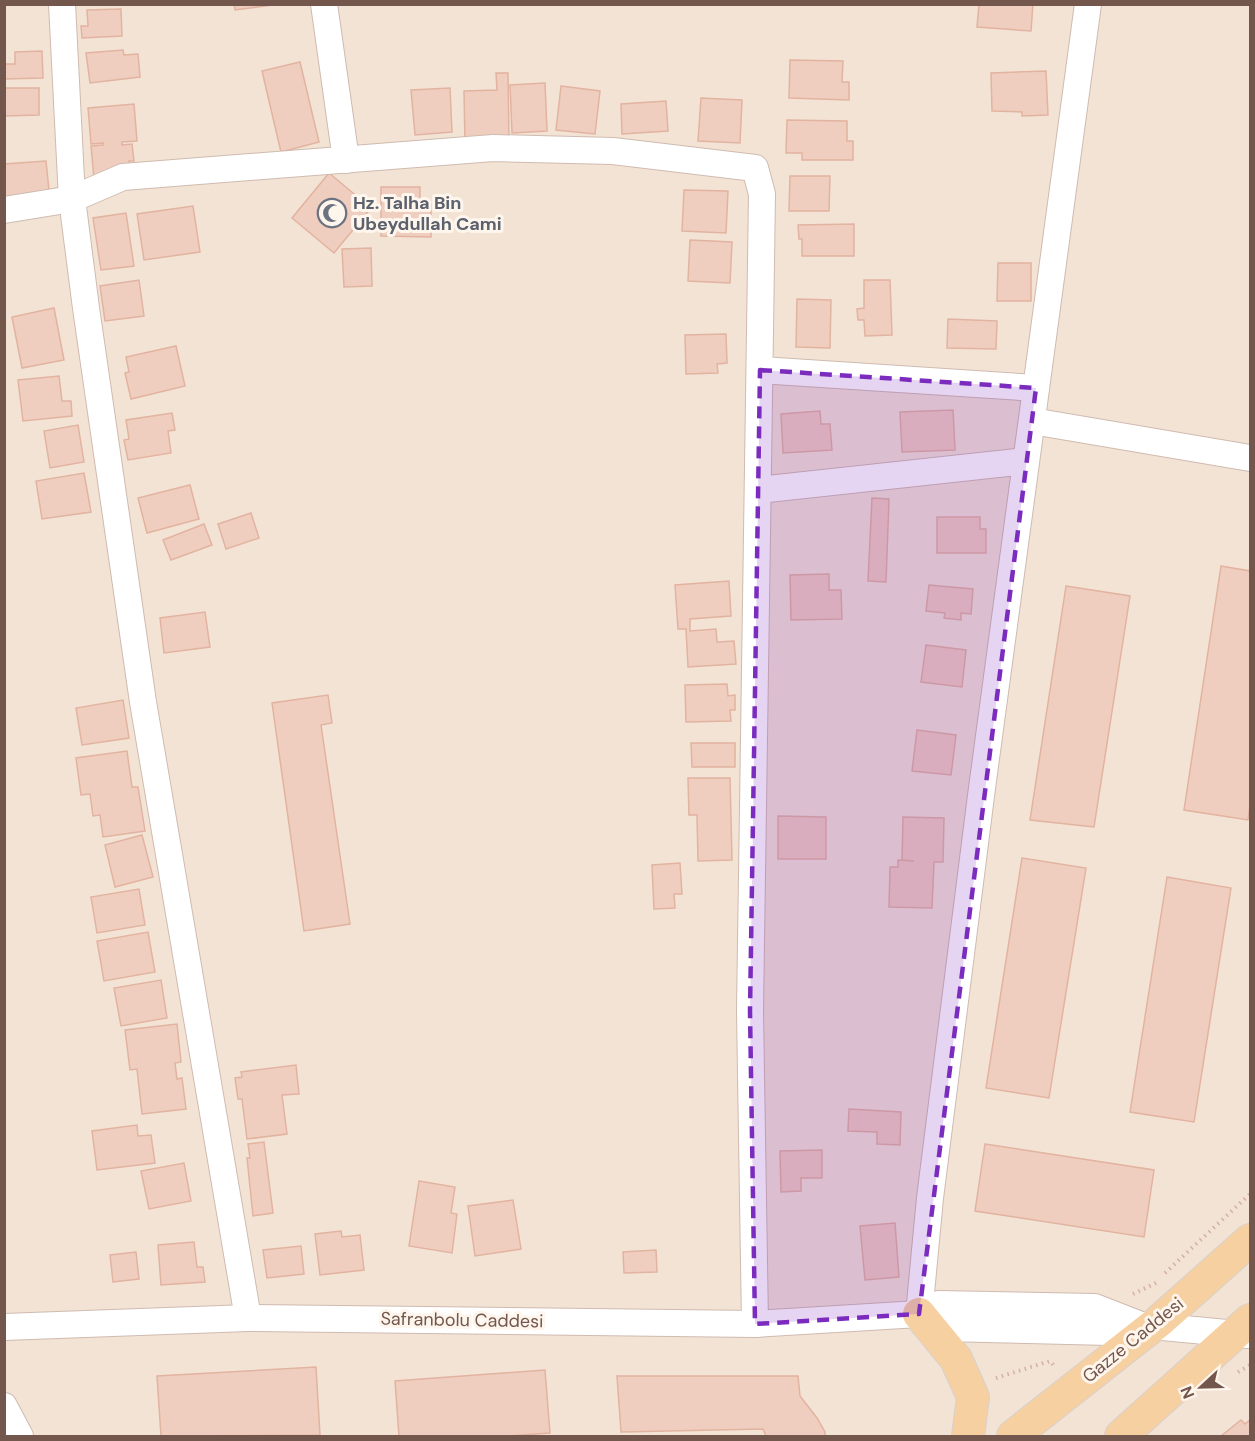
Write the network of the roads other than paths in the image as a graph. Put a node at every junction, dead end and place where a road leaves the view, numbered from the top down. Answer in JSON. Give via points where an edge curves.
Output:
{"nodes":[{"id":1,"x":62,"y":4,"type":"edge"},
{"id":2,"x":324,"y":4,"type":"edge"},
{"id":3,"x":1088,"y":4,"type":"edge"},
{"id":4,"x":346,"y":160,"type":"junction"},
{"id":5,"x":72,"y":199,"type":"junction"},
{"id":6,"x":4,"y":210,"type":"edge"},
{"id":7,"x":760,"y":370,"type":"junction"},
{"id":8,"x":1036,"y":388,"type":"junction"},
{"id":9,"x":1032,"y":421,"type":"junction"},
{"id":10,"x":1251,"y":458,"type":"edge"},
{"id":11,"x":1026,"y":461,"type":"junction"},
{"id":12,"x":759,"y":490,"type":"junction"},
{"id":13,"x":1246,"y":1225,"type":"edge"},
{"id":14,"x":919,"y":1314,"type":"junction"},
{"id":15,"x":248,"y":1318,"type":"junction"},
{"id":16,"x":755,"y":1324,"type":"junction"},
{"id":17,"x":1147,"y":1326,"type":"junction"},
{"id":18,"x":4,"y":1327,"type":"edge"},
{"id":19,"x":1245,"y":1330,"type":"edge"},
{"id":20,"x":4,"y":1406,"type":"edge"},
{"id":21,"x":20,"y":1437,"type":"edge"},
{"id":22,"x":968,"y":1437,"type":"edge"},
{"id":23,"x":1012,"y":1437,"type":"edge"},
{"id":24,"x":1121,"y":1437,"type":"edge"}],
"edges":[{"from":1,"to":5,"type":"street"},
{"from":2,"to":4,"type":"street"},
{"from":3,"to":8,"type":"street"},
{"from":4,"to":5,"type":"street","via":[[123,177]]},
{"from":4,"to":7,"type":"street","via":[[505,148],[613,151],[755,168],[762,194]]},
{"from":5,"to":6,"type":"street"},
{"from":5,"to":15,"type":"street","via":[[143,702]]},
{"from":7,"to":8,"type":"street"},
{"from":7,"to":12,"type":"street"},
{"from":8,"to":9,"type":"street"},
{"from":9,"to":10,"type":"street"},
{"from":9,"to":11,"type":"street"},
{"from":11,"to":12,"type":"street"},
{"from":11,"to":14,"type":"street","via":[[930,1198]]},
{"from":12,"to":16,"type":"street","via":[[750,1011]]},
{"from":13,"to":17,"type":"main road","name":"Gazze Caddesi"},
{"from":14,"to":16,"type":"street","name":"Safranbolu Caddesi"},
{"from":14,"to":17,"type":"street","via":[[943,1328],[1110,1332]]},
{"from":14,"to":22,"type":"main road","via":[[956,1359],[973,1397]]},
{"from":15,"to":16,"type":"street","name":"Safranbolu Caddesi"},
{"from":15,"to":18,"type":"street","name":"Safranbolu Caddesi"},
{"from":17,"to":19,"type":"street"},
{"from":17,"to":23,"type":"main road","name":"Gazze Caddesi"},
{"from":19,"to":24,"type":"main road"},
{"from":20,"to":21,"type":"street"}]}
